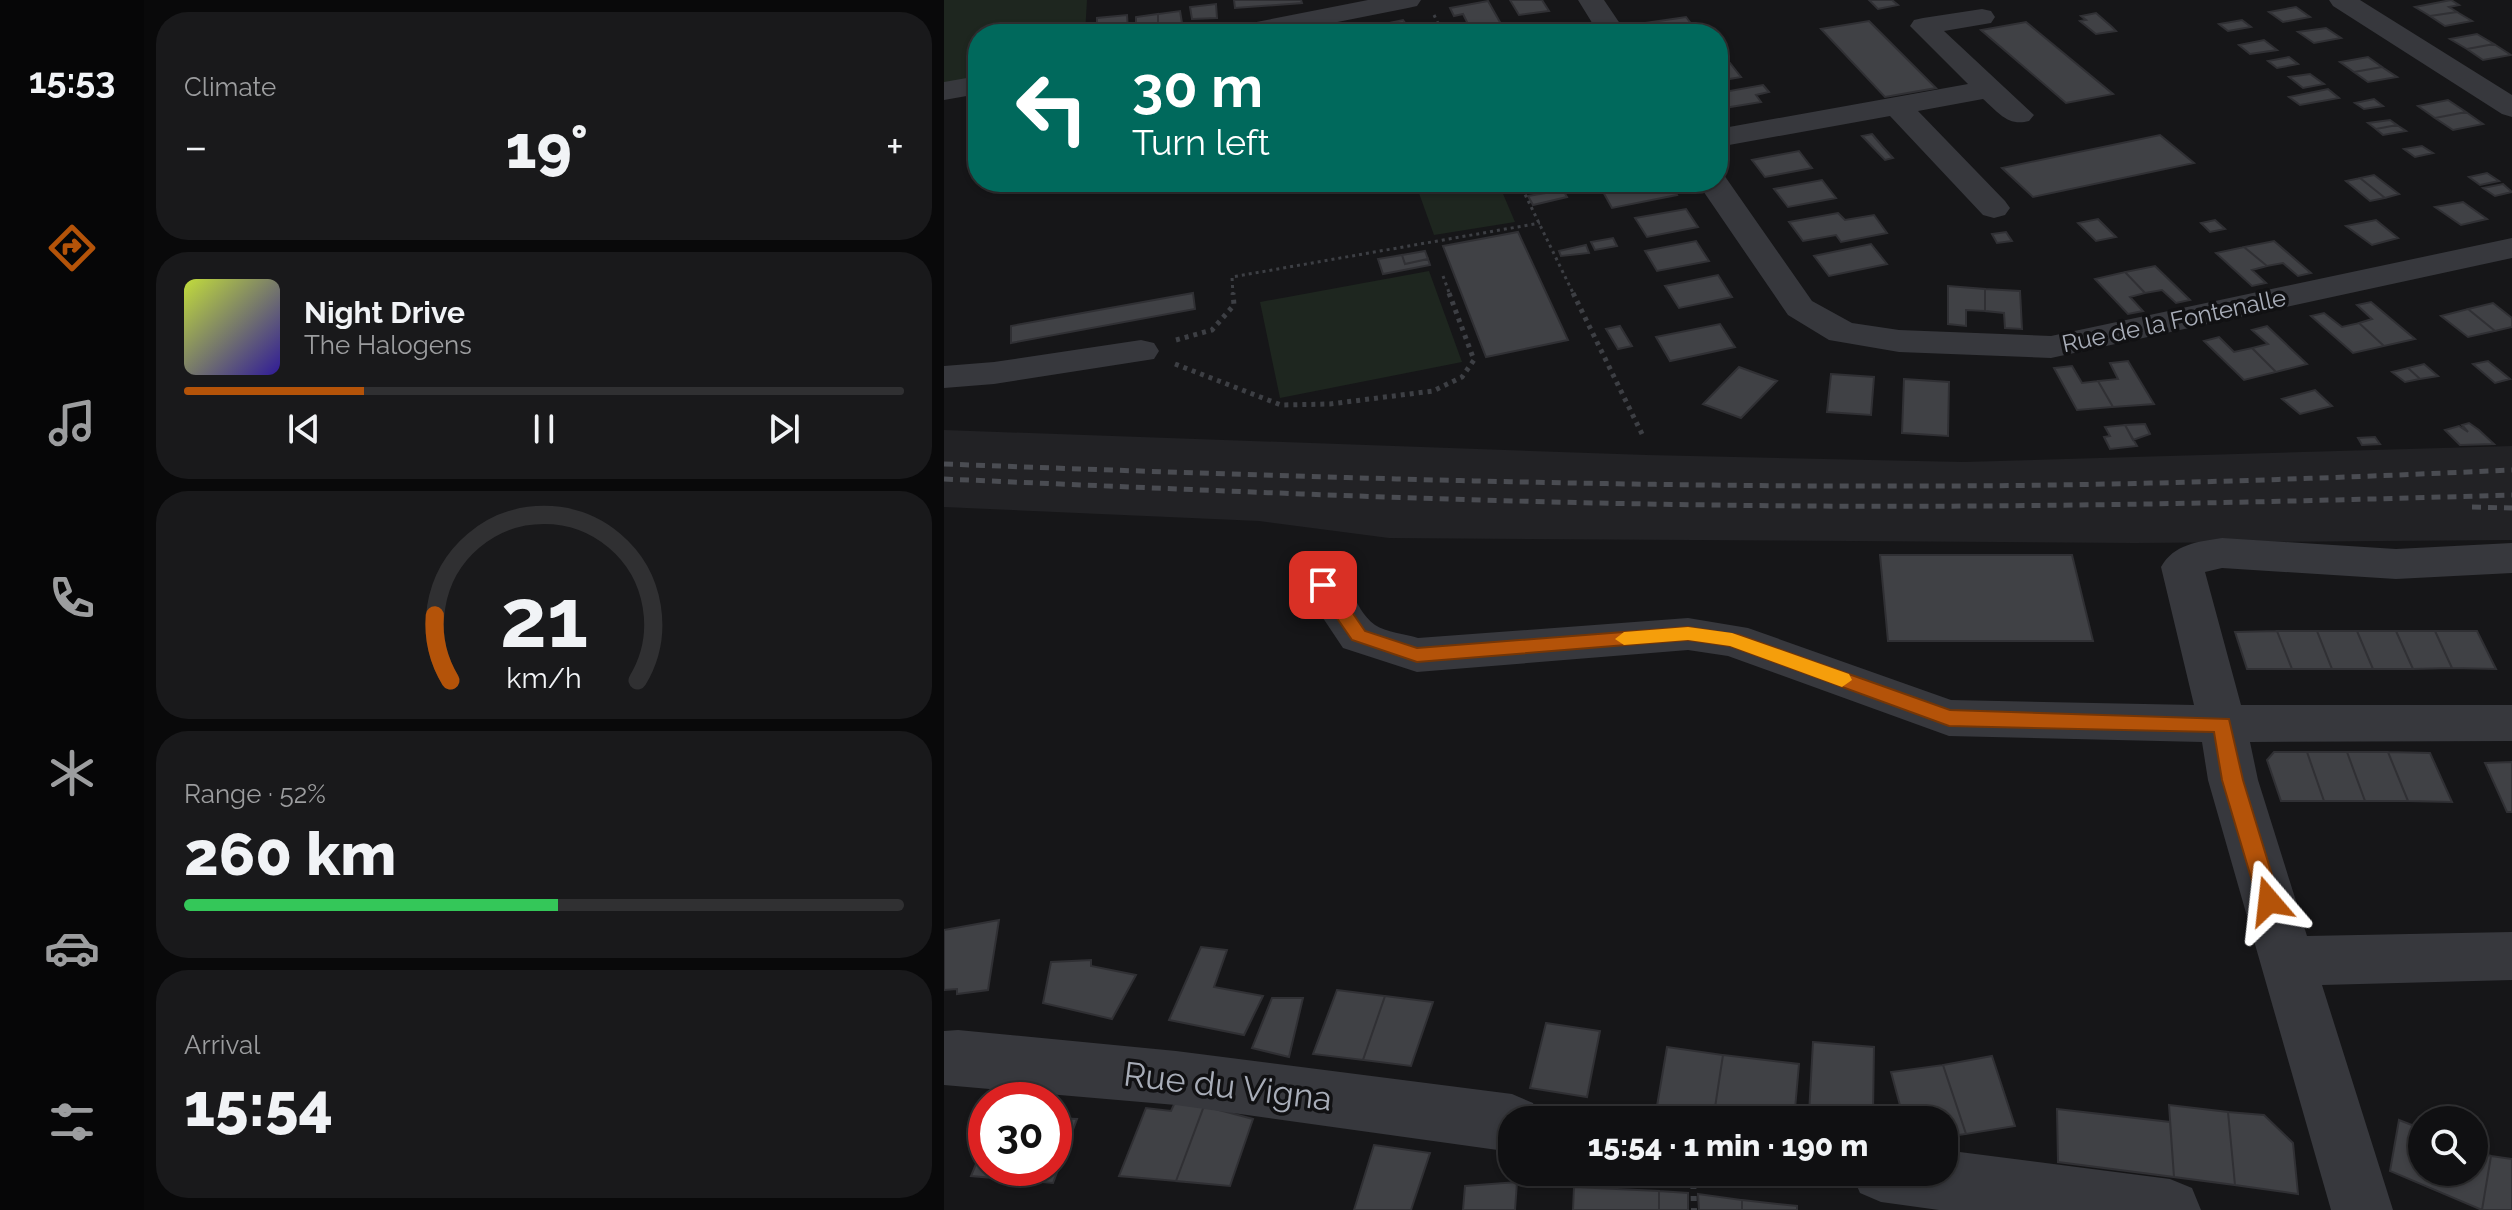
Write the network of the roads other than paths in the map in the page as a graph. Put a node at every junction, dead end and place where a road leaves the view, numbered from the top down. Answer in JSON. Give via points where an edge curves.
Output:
{"nodes":[{"id":1,"x":1408,"y":0,"type":"edge"},
{"id":2,"x":1591,"y":0,"type":"edge"},
{"id":3,"x":2342,"y":0,"type":"edge"},
{"id":4,"x":1982,"y":17,"type":"dead end"},
{"id":5,"x":1287,"y":24,"type":"edge"},
{"id":6,"x":1607,"y":24,"type":"edge"},
{"id":7,"x":968,"y":87,"type":"edge"},
{"id":8,"x":1989,"y":89,"type":"junction"},
{"id":9,"x":944,"y":91,"type":"edge"},
{"id":10,"x":1897,"y":106,"type":"junction"},
{"id":11,"x":2512,"y":108,"type":"edge"},
{"id":12,"x":2019,"y":115,"type":"dead end"},
{"id":13,"x":1728,"y":136,"type":"edge"},
{"id":14,"x":1720,"y":192,"type":"edge"},
{"id":15,"x":1994,"y":208,"type":"dead end"},
{"id":16,"x":2512,"y":248,"type":"edge"},
{"id":17,"x":1141,"y":351,"type":"road end"},
{"id":18,"x":944,"y":377,"type":"edge"},
{"id":19,"x":2512,"y":558,"type":"edge"},
{"id":20,"x":1323,"y":585,"type":"dead end"},
{"id":21,"x":2512,"y":723,"type":"edge"},
{"id":22,"x":2222,"y":724,"type":"junction"},
{"id":23,"x":2512,"y":956,"type":"edge"},
{"id":24,"x":2287,"y":961,"type":"junction"},
{"id":25,"x":944,"y":1058,"type":"edge"},
{"id":26,"x":1498,"y":1121,"type":"edge"},
{"id":27,"x":1958,"y":1182,"type":"edge"},
{"id":28,"x":2170,"y":1210,"type":"edge"},
{"id":29,"x":2362,"y":1210,"type":"edge"}],
"edges":[{"from":1,"to":5,"type":"street"},
{"from":2,"to":6,"type":"street"},
{"from":3,"to":11,"type":"street"},
{"from":4,"to":8,"type":"street","via":[[1923,26]]},
{"from":7,"to":9,"type":"street"},
{"from":8,"to":10,"type":"street"},
{"from":8,"to":12,"type":"street"},
{"from":10,"to":13,"type":"street"},
{"from":10,"to":15,"type":"street"},
{"from":14,"to":16,"type":"street","name":"Rue de la Fontenalle","via":[[1800,308],[1842,332],[1899,341],[2051,347]]},
{"from":17,"to":18,"type":"street"},
{"from":19,"to":22,"type":"street","via":[[2396,564],[2222,553],[2196,557],[2182,567]]},
{"from":20,"to":22,"type":"street","via":[[1359,636],[1417,655],[1688,634],[1732,640],[1949,718]]},
{"from":21,"to":22,"type":"street"},
{"from":22,"to":24,"type":"street","via":[[2233,780]]},
{"from":23,"to":24,"type":"street"},
{"from":24,"to":29,"type":"street"},
{"from":25,"to":26,"type":"street","name":"Rue du Vigna","via":[[1176,1078]]},
{"from":27,"to":28,"type":"street"}]}
